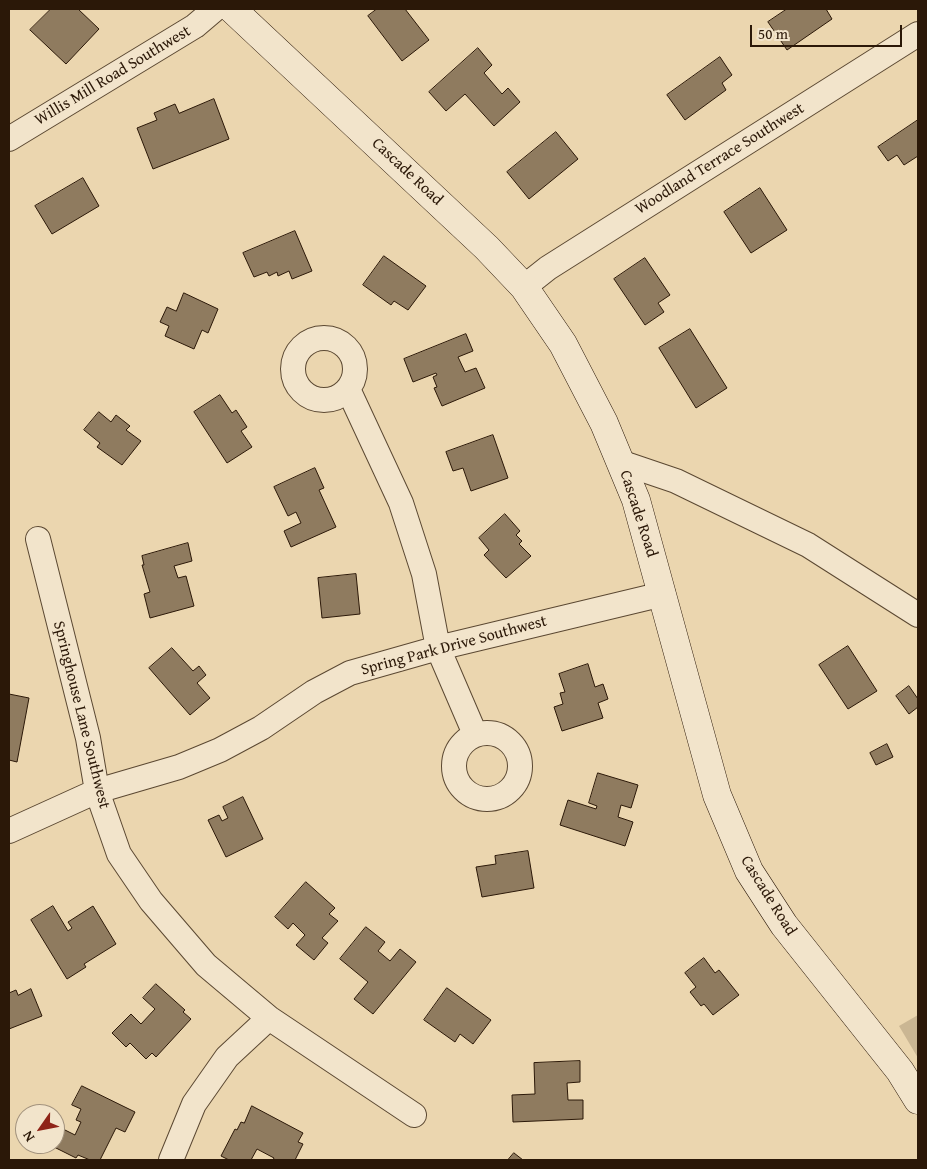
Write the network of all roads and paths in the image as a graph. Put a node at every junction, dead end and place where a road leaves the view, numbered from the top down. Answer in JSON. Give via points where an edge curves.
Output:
{"nodes":[{"id":1,"x":215,"y":9,"type":"edge"},
{"id":2,"x":232,"y":9,"type":"edge"},
{"id":3,"x":918,"y":34,"type":"edge"},
{"id":4,"x":9,"y":139,"type":"edge"},
{"id":5,"x":524,"y":287,"type":"junction"},
{"id":6,"x":348,"y":389,"type":"dead end"},
{"id":7,"x":620,"y":462,"type":"junction"},
{"id":8,"x":38,"y":539,"type":"dead end"},
{"id":9,"x":663,"y":594,"type":"junction"},
{"id":10,"x":918,"y":615,"type":"edge"},
{"id":11,"x":438,"y":648,"type":"junction"},
{"id":12,"x":475,"y":734,"type":"dead end"},
{"id":13,"x":97,"y":791,"type":"junction"},
{"id":14,"x":9,"y":831,"type":"edge"},
{"id":15,"x":269,"y":1018,"type":"junction"},
{"id":16,"x":918,"y":1100,"type":"edge"},
{"id":17,"x":414,"y":1115,"type":"dead end"},
{"id":18,"x":171,"y":1160,"type":"edge"}],
"edges":[{"from":1,"to":4,"type":"street","name":"Willis Mill Road Southwest","via":[[195,26]]},
{"from":2,"to":5,"type":"main road","name":"Cascade Road","via":[[488,248]]},
{"from":3,"to":5,"type":"street","name":"Woodland Terrace Southwest","via":[[548,268]]},
{"from":5,"to":7,"type":"main road","name":"Cascade Road","via":[[563,344],[604,423]]},
{"from":6,"to":11,"type":"street","via":[[401,503],[424,574]]},
{"from":7,"to":9,"type":"main road","name":"Cascade Road","via":[[636,500]]},
{"from":7,"to":10,"type":"street","via":[[676,481],[808,545]]},
{"from":8,"to":13,"type":"street","name":"Springhouse Lane Southwest","via":[[88,738]]},
{"from":9,"to":11,"type":"street","name":"Spring Park Drive Southwest"},
{"from":9,"to":16,"type":"main road","name":"Cascade Road","via":[[717,794],[749,870],[784,925],[900,1071]]},
{"from":11,"to":12,"type":"street"},
{"from":11,"to":13,"type":"street","name":"Spring Park Drive Southwest","via":[[350,673],[220,750],[179,767]]},
{"from":13,"to":14,"type":"street","name":"Spring Park Drive Southwest"},
{"from":13,"to":15,"type":"street","name":"Springhouse Lane Southwest","via":[[119,854],[151,901],[206,964]]},
{"from":15,"to":17,"type":"street","name":"Springhouse Lane Southwest"},
{"from":15,"to":18,"type":"street","via":[[226,1058],[199,1096]]}]}
